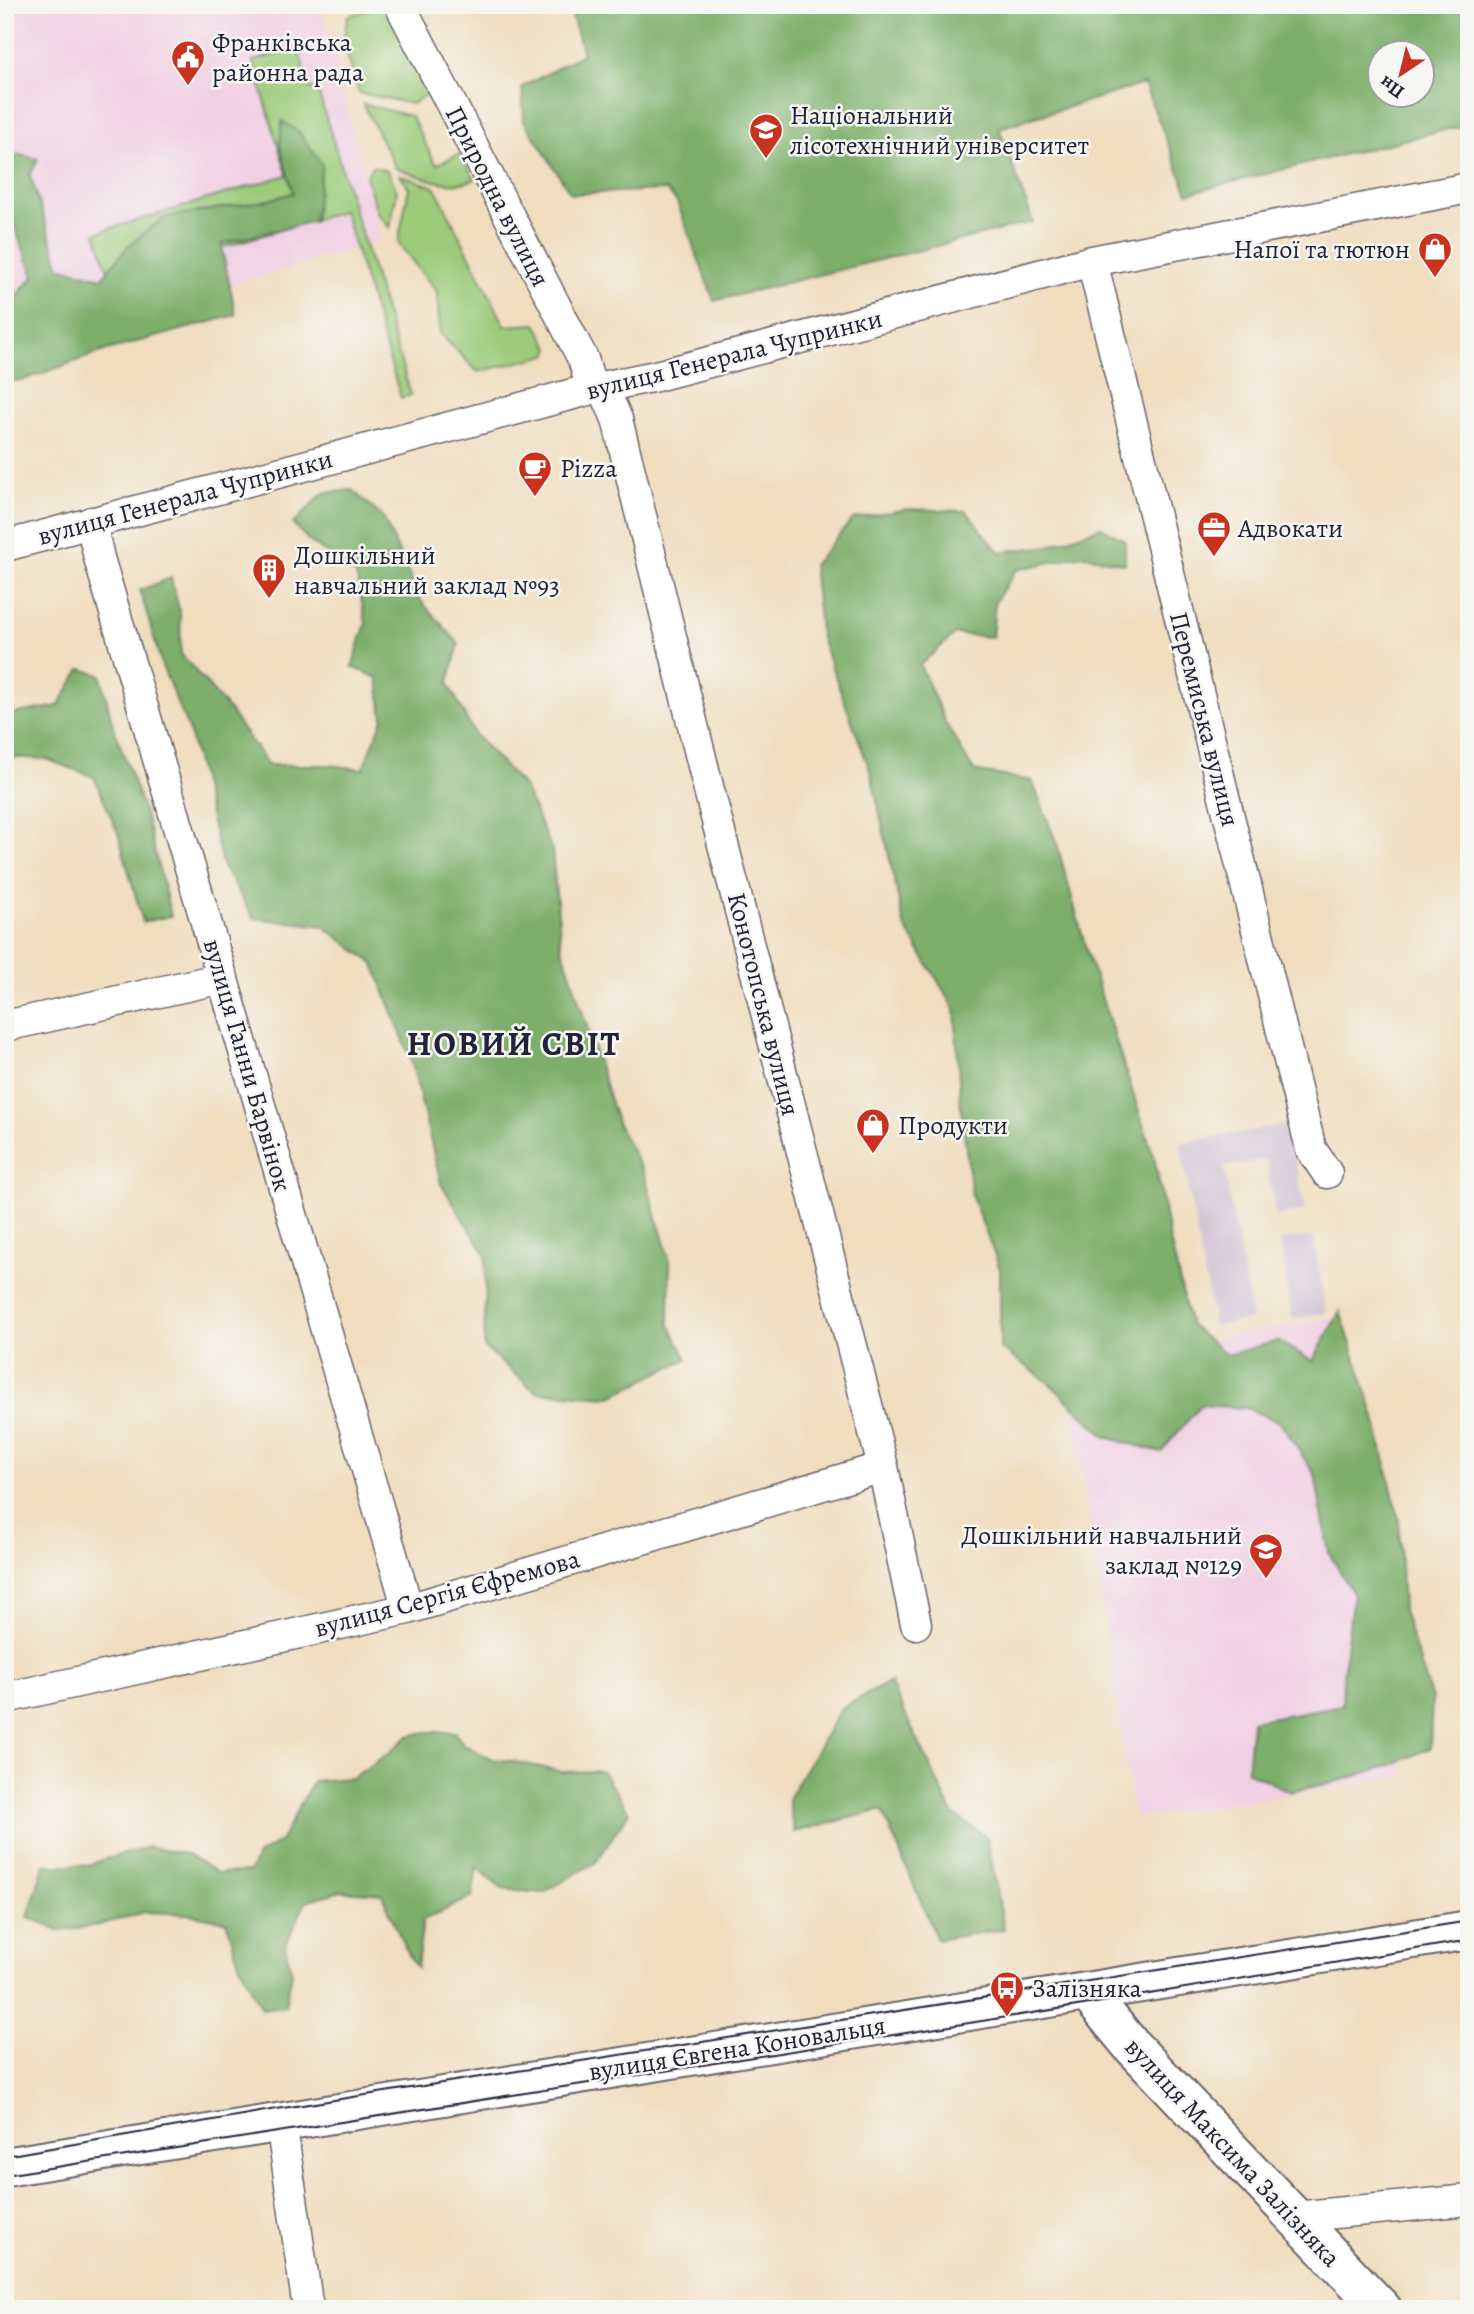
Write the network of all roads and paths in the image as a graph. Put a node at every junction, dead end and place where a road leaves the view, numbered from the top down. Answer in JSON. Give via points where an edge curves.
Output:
{"nodes":[{"id":1,"x":400,"y":5,"type":"edge"},
{"id":2,"x":1468,"y":189,"type":"edge"},
{"id":3,"x":1092,"y":261,"type":"junction"},
{"id":4,"x":598,"y":388,"type":"junction"},
{"id":5,"x":91,"y":522,"type":"junction"},
{"id":6,"x":5,"y":546,"type":"edge"},
{"id":7,"x":223,"y":978,"type":"junction"},
{"id":8,"x":5,"y":1026,"type":"edge"},
{"id":9,"x":1326,"y":1173,"type":"dead end"},
{"id":10,"x":883,"y":1467,"type":"junction"},
{"id":11,"x":408,"y":1609,"type":"junction"},
{"id":12,"x":916,"y":1624,"type":"dead end"},
{"id":13,"x":5,"y":1698,"type":"edge"},
{"id":14,"x":1469,"y":1930,"type":"edge"},
{"id":15,"x":1087,"y":1992,"type":"junction"},
{"id":16,"x":281,"y":2122,"type":"junction"},
{"id":17,"x":5,"y":2167,"type":"edge"},
{"id":18,"x":1469,"y":2200,"type":"edge"},
{"id":19,"x":1294,"y":2217,"type":"junction"},
{"id":20,"x":308,"y":2309,"type":"edge"},
{"id":21,"x":1382,"y":2309,"type":"edge"}],
"edges":[{"from":1,"to":4,"type":"street","name":"Природна вулиця"},
{"from":2,"to":3,"type":"street","name":"вулиця Генерала Чупринки"},
{"from":3,"to":4,"type":"street","name":"вулиця Генерала Чупринки"},
{"from":3,"to":9,"type":"street","name":"Перемиська вулиця","via":[[1311,1149]]},
{"from":4,"to":5,"type":"street","name":"вулиця Генерала Чупринки"},
{"from":4,"to":10,"type":"street","name":"Конотопська вулиця","via":[[617,419]]},
{"from":5,"to":6,"type":"street","name":"вулиця Генерала Чупринки"},
{"from":5,"to":7,"type":"street","name":"вулиця Ганни Барвінок"},
{"from":7,"to":8,"type":"street"},
{"from":7,"to":11,"type":"street","name":"вулиця Ганни Барвінок"},
{"from":10,"to":11,"type":"street","name":"вулиця Сергія Єфремова"},
{"from":10,"to":12,"type":"street","name":"Конотопська вулиця"},
{"from":11,"to":13,"type":"street","name":"вулиця Сергія Єфремова"},
{"from":14,"to":15,"type":"street","name":"вулиця Євгена Коновальця"},
{"from":15,"to":16,"type":"street","name":"вулиця Євгена Коновальця"},
{"from":15,"to":19,"type":"street","name":"вулиця Максима Залізняка","via":[[1130,2044]]},
{"from":16,"to":17,"type":"street","name":"вулиця Євгена Коновальця"},
{"from":16,"to":20,"type":"street"},
{"from":18,"to":19,"type":"street"},
{"from":19,"to":21,"type":"street","name":"вулиця Максима Залізняка"}]}
